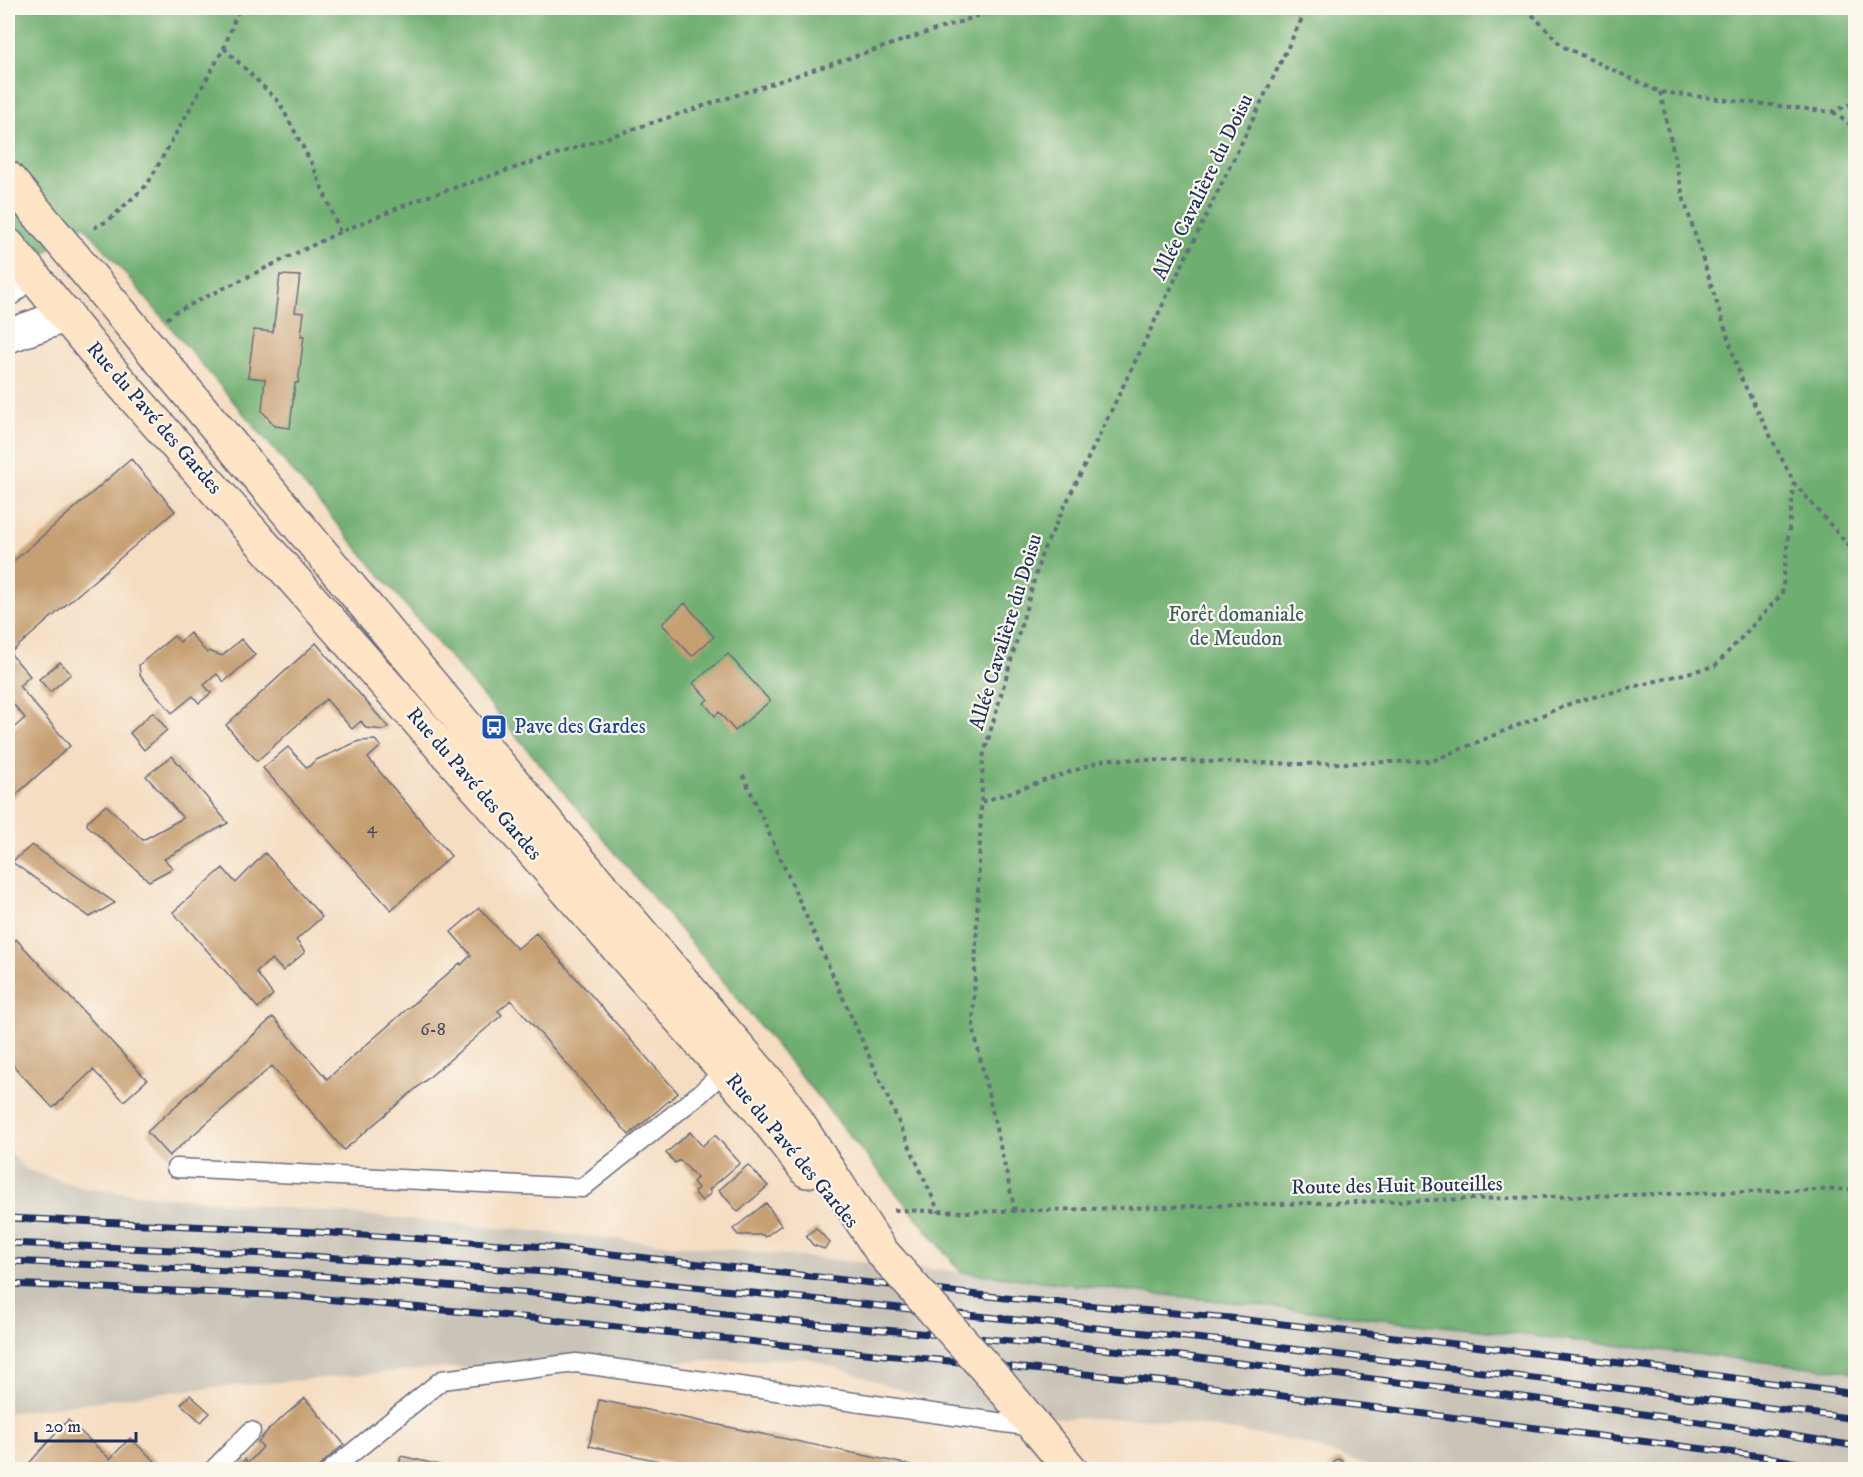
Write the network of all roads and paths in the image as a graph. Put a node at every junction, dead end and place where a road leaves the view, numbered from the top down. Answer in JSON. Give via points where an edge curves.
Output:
{"nodes":[{"id":1,"x":239,"y":8,"type":"edge"},
{"id":2,"x":1002,"y":8,"type":"edge"},
{"id":3,"x":1306,"y":8,"type":"edge"},
{"id":4,"x":1526,"y":8,"type":"edge"},
{"id":5,"x":224,"y":48,"type":"junction"},
{"id":6,"x":1660,"y":92,"type":"junction"},
{"id":7,"x":1856,"y":102,"type":"edge"},
{"id":8,"x":1832,"y":112,"type":"junction"},
{"id":9,"x":1856,"y":129,"type":"edge"},
{"id":10,"x":8,"y":178,"type":"edge"},
{"id":11,"x":340,"y":232,"type":"junction"},
{"id":12,"x":64,"y":244,"type":"junction"},
{"id":13,"x":8,"y":245,"type":"edge"},
{"id":14,"x":18,"y":280,"type":"edge"},
{"id":15,"x":102,"y":288,"type":"junction"},
{"id":16,"x":67,"y":315,"type":"junction"},
{"id":17,"x":8,"y":336,"type":"edge"},
{"id":18,"x":144,"y":339,"type":"junction"},
{"id":19,"x":1794,"y":483,"type":"junction"},
{"id":20,"x":1856,"y":554,"type":"edge"},
{"id":21,"x":743,"y":774,"type":"dead end"},
{"id":22,"x":982,"y":802,"type":"junction"},
{"id":23,"x":724,"y":1070,"type":"junction"},
{"id":24,"x":176,"y":1168,"type":"dead end"},
{"id":25,"x":1856,"y":1189,"type":"edge"},
{"id":26,"x":1015,"y":1211,"type":"junction"},
{"id":27,"x":881,"y":1251,"type":"junction"},
{"id":28,"x":1035,"y":1427,"type":"junction"},
{"id":29,"x":250,"y":1431,"type":"dead end"},
{"id":30,"x":213,"y":1470,"type":"edge"},
{"id":31,"x":331,"y":1470,"type":"edge"},
{"id":32,"x":1071,"y":1470,"type":"edge"}],
"edges":[{"from":1,"to":5,"type":"path"},
{"from":2,"to":11,"type":"path","via":[[420,199]]},
{"from":3,"to":22,"type":"path","name":"Allée Cavalière du Doisu","via":[[1042,553],[983,757]]},
{"from":4,"to":6,"type":"path","via":[[1562,46]]},
{"from":5,"to":11,"type":"path","via":[[279,102],[313,166]]},
{"from":5,"to":12,"type":"path","via":[[147,185],[109,220]]},
{"from":6,"to":8,"type":"path"},
{"from":6,"to":19,"type":"path","via":[[1684,200],[1741,378]]},
{"from":7,"to":8,"type":"path"},
{"from":8,"to":9,"type":"path"},
{"from":10,"to":12,"type":"main road","name":"Rue du Pavé des Gardes"},
{"from":11,"to":18,"type":"path","via":[[175,312]]},
{"from":12,"to":14,"type":"main road"},
{"from":12,"to":15,"type":"main road","name":"Rue du Pavé des Gardes"},
{"from":13,"to":14,"type":"main road","name":"Rue du Pavé des Gardes"},
{"from":14,"to":16,"type":"main road","name":"Rue du Pavé des Gardes"},
{"from":15,"to":16,"type":"main road"},
{"from":15,"to":18,"type":"main road","name":"Rue du Pavé des Gardes"},
{"from":16,"to":17,"type":"street"},
{"from":16,"to":23,"type":"main road","name":"Rue du Pavé des Gardes","via":[[118,379]]},
{"from":18,"to":27,"type":"main road","name":"Rue du Pavé des Gardes","via":[[555,832],[782,1097]]},
{"from":19,"to":20,"type":"path"},
{"from":19,"to":22,"type":"path","via":[[1782,594],[1716,666],[1574,702],[1432,761],[1300,764],[1108,759]]},
{"from":21,"to":26,"type":"path","name":"Route des Huit Bouteilles","via":[[939,1212]]},
{"from":22,"to":26,"type":"path","name":"Allée Cavalière du Doisu","via":[[973,1027]]},
{"from":23,"to":24,"type":"lane","via":[[582,1188]]},
{"from":23,"to":27,"type":"main road","name":"Rue du Pavé des Gardes","via":[[839,1213]]},
{"from":25,"to":26,"type":"path","name":"Route des Huit Bouteilles"},
{"from":27,"to":28,"type":"main road","name":"Rue du Pavé des Gardes","bridge":true},
{"from":28,"to":31,"type":"lane","via":[[576,1363],[442,1380]]},
{"from":28,"to":32,"type":"main road","name":"Rue du Pavé des Gardes"},
{"from":29,"to":30,"type":"lane"}]}
